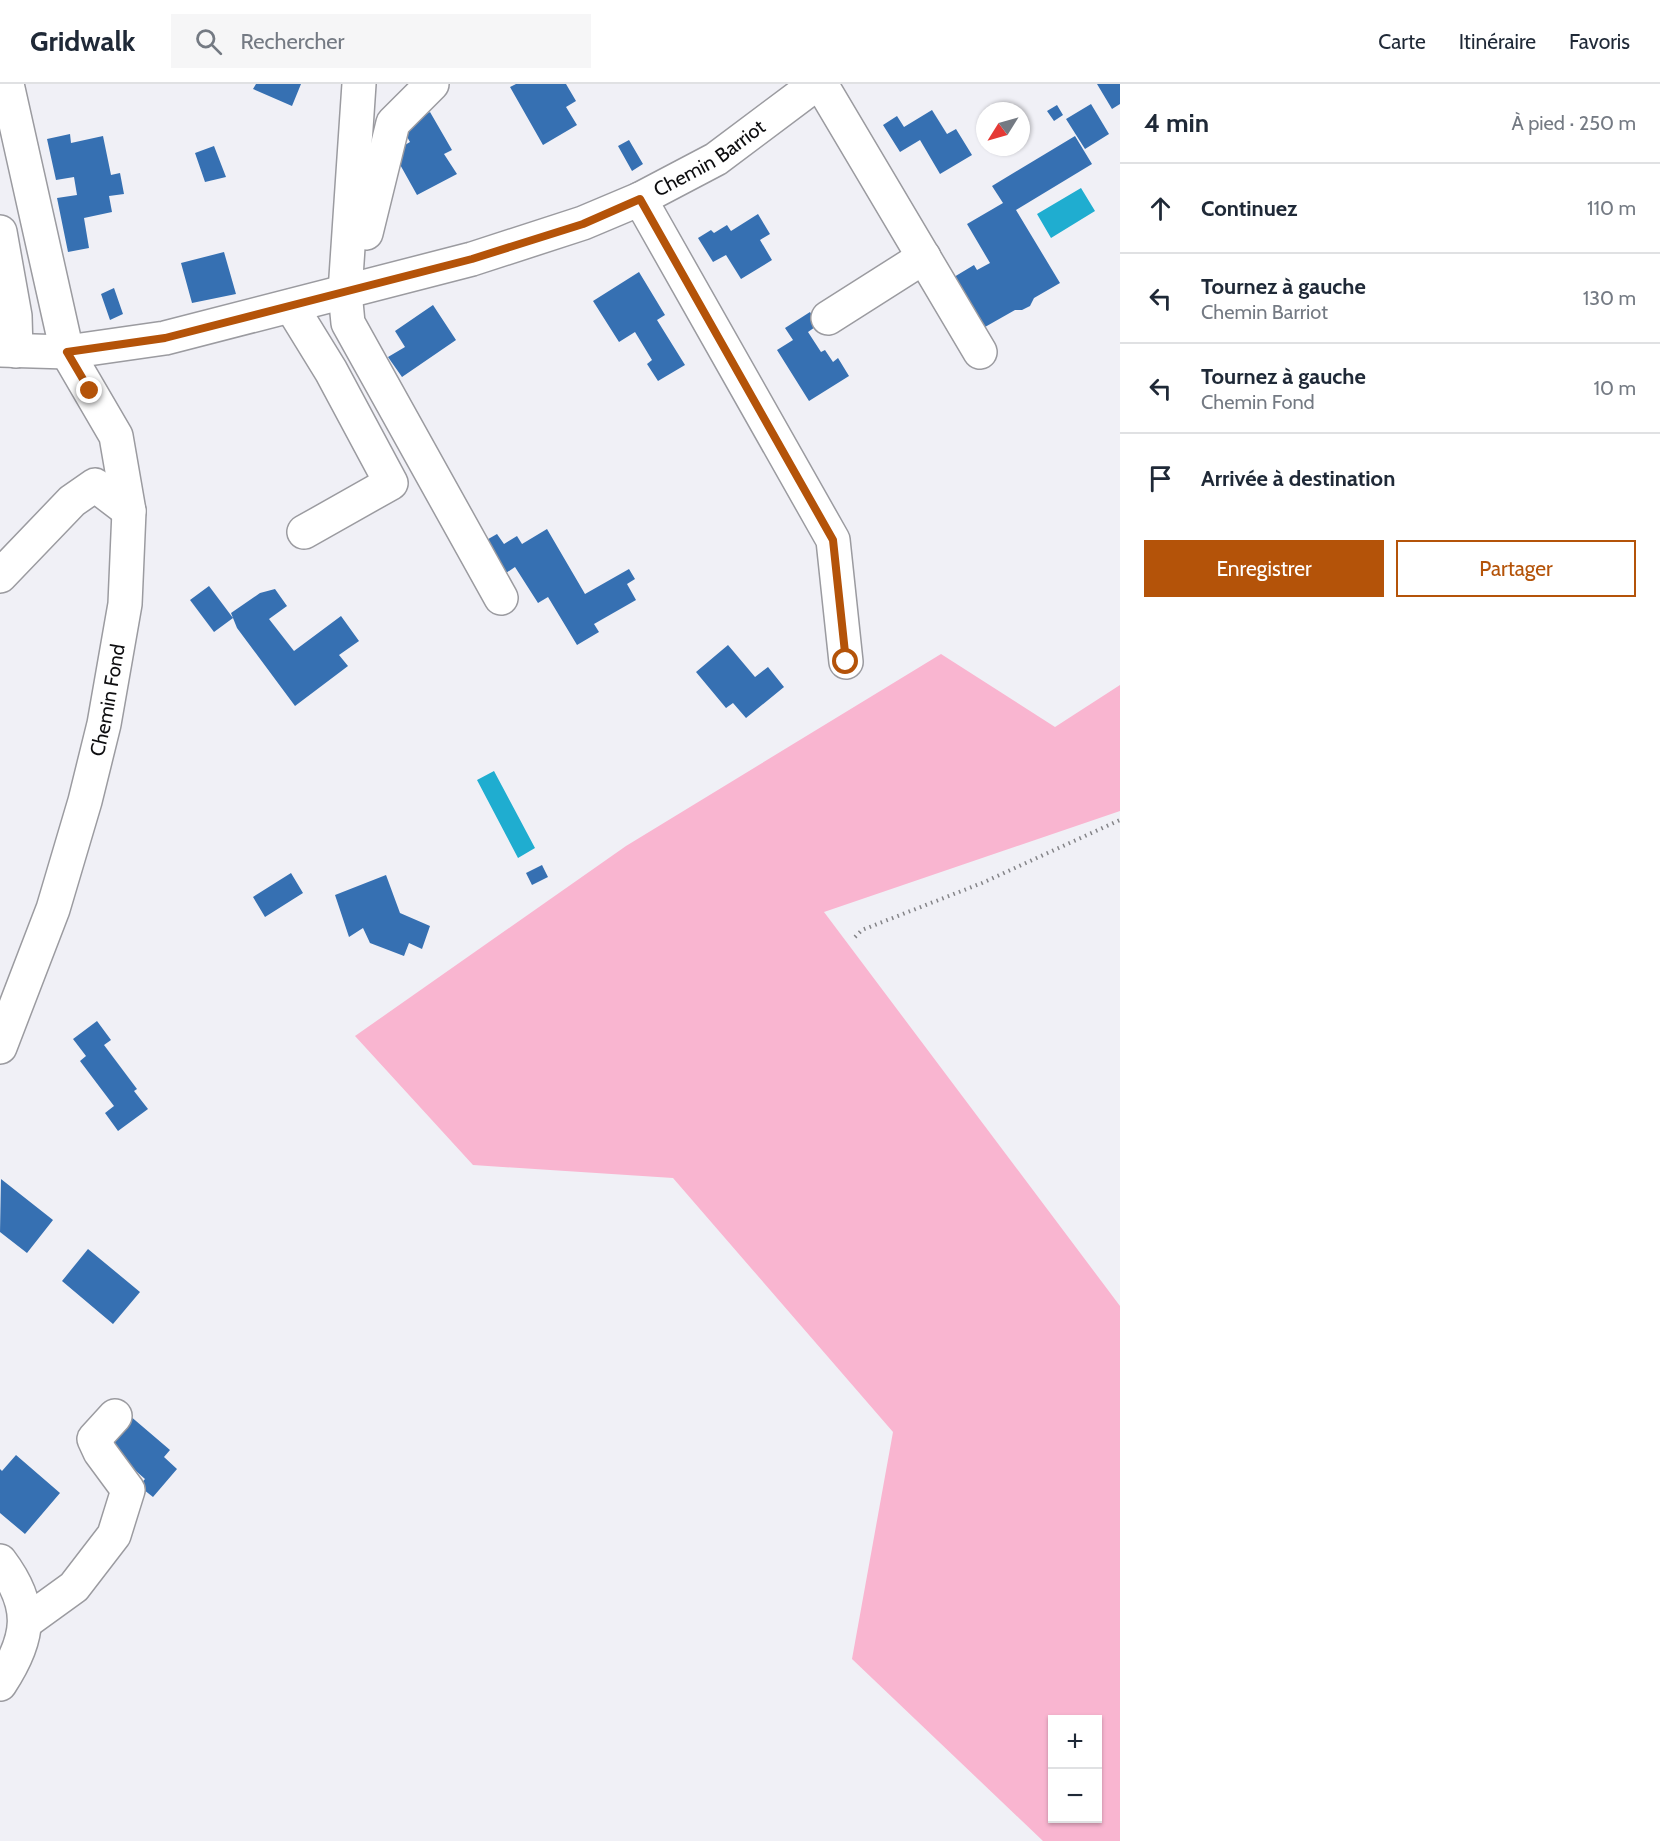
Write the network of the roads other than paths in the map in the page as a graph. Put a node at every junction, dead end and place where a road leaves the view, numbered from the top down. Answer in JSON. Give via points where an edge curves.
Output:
{"nodes":[{"id":1,"x":8,"y":84,"type":"edge"},
{"id":2,"x":360,"y":84,"type":"edge"},
{"id":3,"x":432,"y":84,"type":"edge"},
{"id":4,"x":810,"y":86,"type":"edge"},
{"id":5,"x":640,"y":199,"type":"junction"},
{"id":6,"x":0,"y":232,"type":"edge"},
{"id":7,"x":924,"y":257,"type":"junction"},
{"id":8,"x":346,"y":282,"type":"junction"},
{"id":9,"x":291,"y":306,"type":"junction"},
{"id":10,"x":828,"y":318,"type":"dead end"},
{"id":11,"x":8,"y":351,"type":"edge"},
{"id":12,"x":67,"y":352,"type":"junction"},
{"id":13,"x":980,"y":352,"type":"dead end"},
{"id":14,"x":129,"y":511,"type":"junction"},
{"id":15,"x":304,"y":532,"type":"dead end"},
{"id":16,"x":0,"y":576,"type":"edge"},
{"id":17,"x":501,"y":598,"type":"dead end"},
{"id":18,"x":846,"y":662,"type":"dead end"},
{"id":19,"x":0,"y":1047,"type":"edge"},
{"id":20,"x":115,"y":1416,"type":"dead end"},
{"id":21,"x":0,"y":1561,"type":"edge"},
{"id":22,"x":27,"y":1621,"type":"junction"},
{"id":23,"x":0,"y":1684,"type":"edge"}],
"edges":[{"from":1,"to":12,"type":"street","name":"Chemin Fond"},
{"from":2,"to":8,"type":"street"},
{"from":3,"to":8,"type":"street","via":[[393,123],[364,242]]},
{"from":4,"to":5,"type":"street","name":"Chemin Barriot","via":[[716,159]]},
{"from":4,"to":7,"type":"street"},
{"from":5,"to":8,"type":"street","name":"Chemin Barriot","via":[[583,224],[483,255]]},
{"from":5,"to":18,"type":"street","via":[[833,540]]},
{"from":6,"to":11,"type":"street","via":[[15,316]]},
{"from":7,"to":10,"type":"street"},
{"from":7,"to":13,"type":"street"},
{"from":8,"to":9,"type":"street","name":"Chemin Barriot"},
{"from":8,"to":17,"type":"street","via":[[348,323]]},
{"from":9,"to":12,"type":"street","name":"Chemin Barriot","via":[[165,338]]},
{"from":9,"to":15,"type":"street","via":[[391,483]]},
{"from":11,"to":12,"type":"street","name":"Chemin Barriot"},
{"from":12,"to":14,"type":"street","name":"Chemin Fond","via":[[116,436]]},
{"from":14,"to":16,"type":"street","via":[[95,485],[72,501]]},
{"from":14,"to":19,"type":"street","name":"Chemin Fond","via":[[125,604],[104,724],[53,909]]},
{"from":20,"to":22,"type":"street","via":[[94,1439],[128,1490],[114,1535],[74,1587]]},
{"from":21,"to":22,"type":"street","via":[[17,1583]]},
{"from":22,"to":23,"type":"street","via":[[13,1664]]}]}
